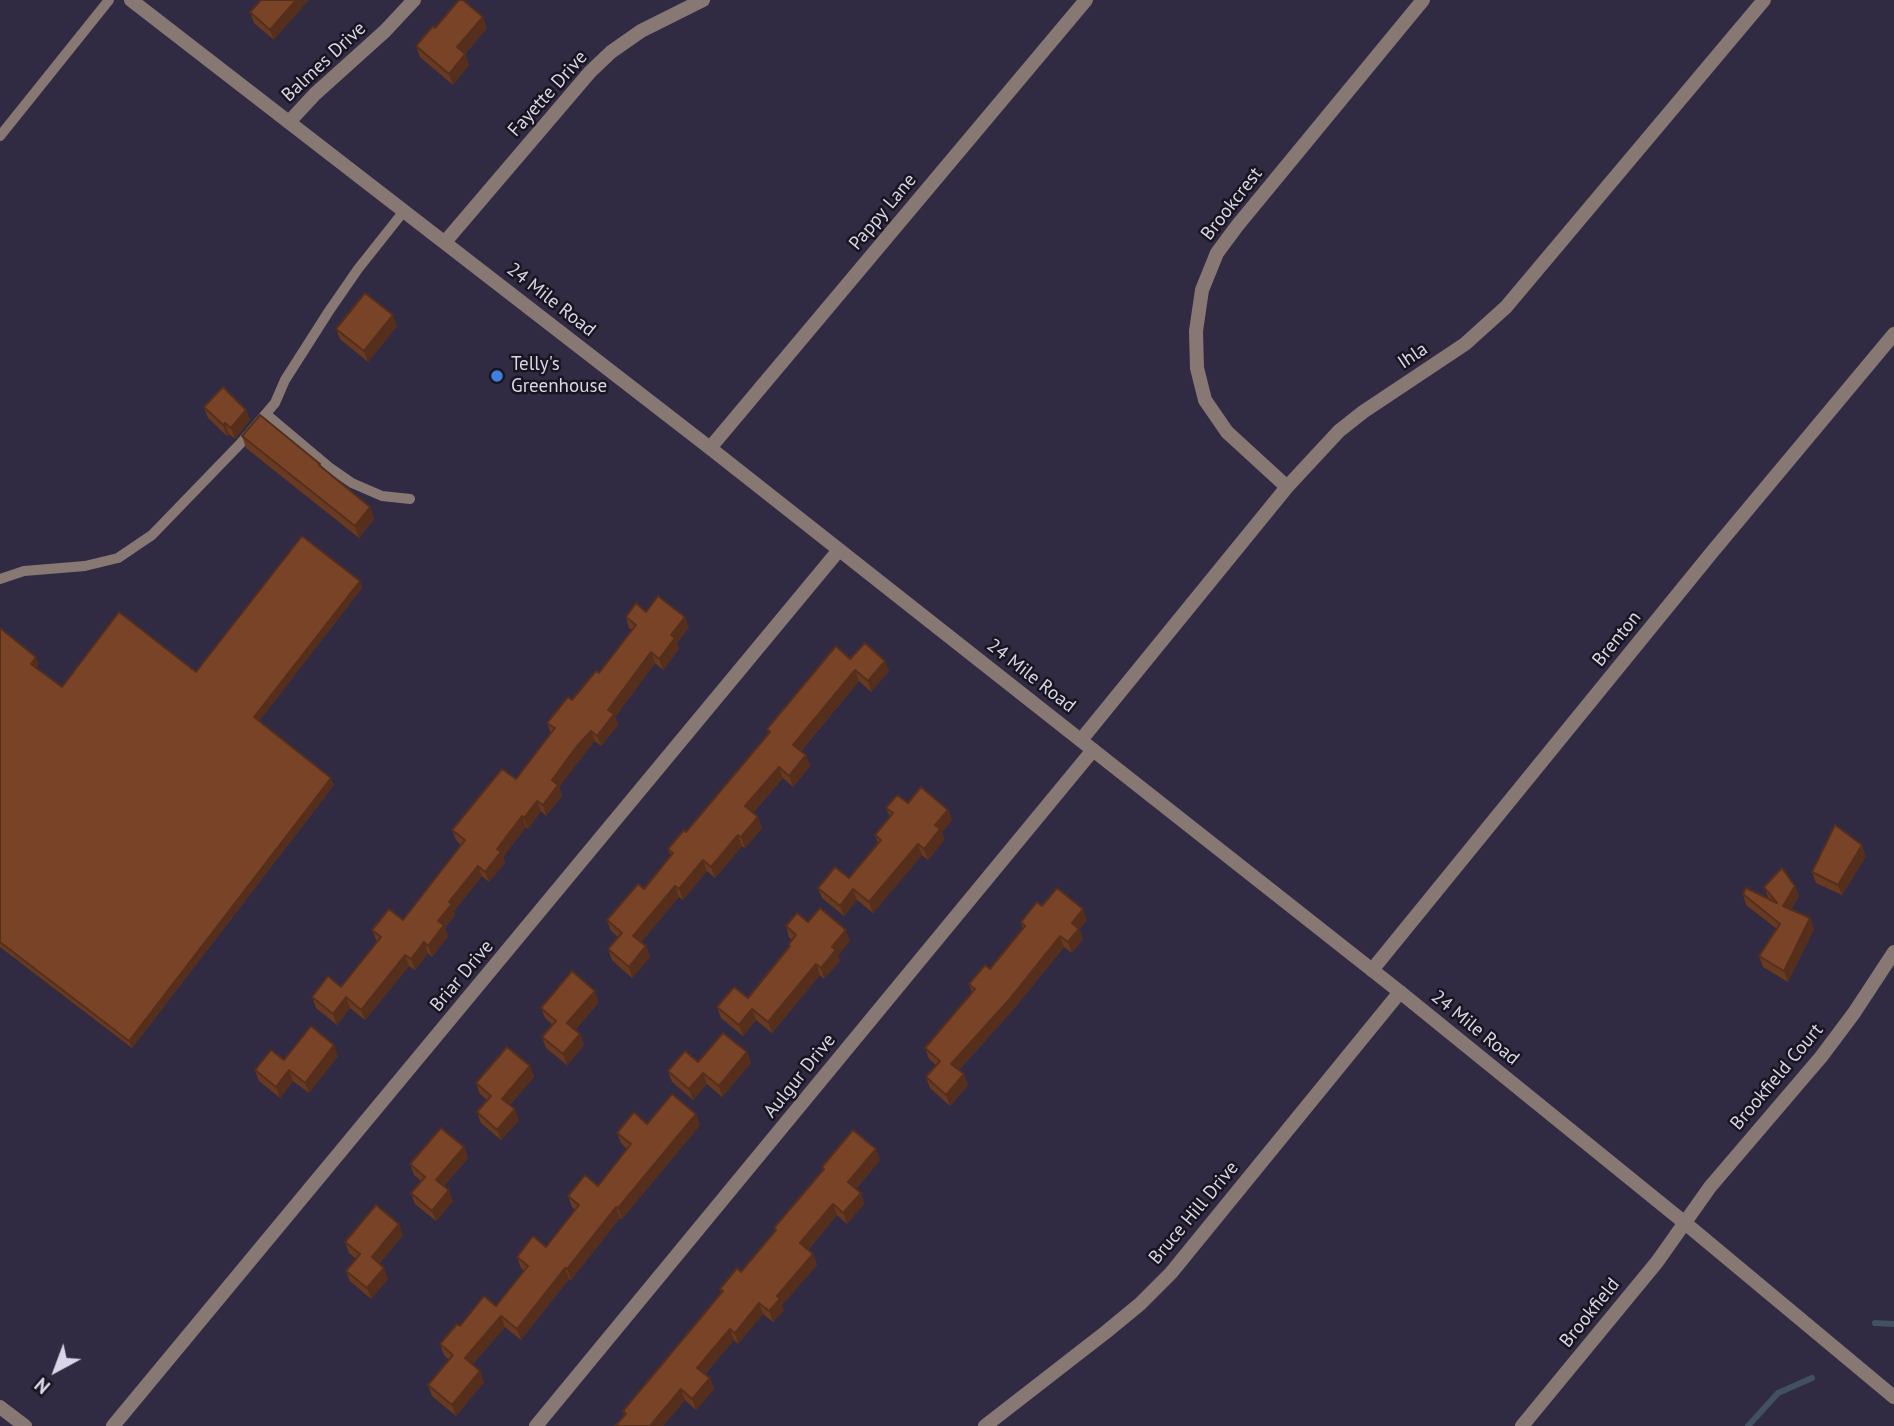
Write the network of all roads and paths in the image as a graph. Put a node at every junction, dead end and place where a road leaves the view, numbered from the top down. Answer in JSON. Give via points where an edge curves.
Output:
{"nodes":[{"id":1,"x":109,"y":0,"type":"edge"},
{"id":2,"x":131,"y":0,"type":"edge"},
{"id":3,"x":414,"y":0,"type":"edge"},
{"id":4,"x":703,"y":0,"type":"edge"},
{"id":5,"x":1086,"y":0,"type":"edge"},
{"id":6,"x":1423,"y":0,"type":"edge"},
{"id":7,"x":1765,"y":0,"type":"edge"},
{"id":8,"x":289,"y":122,"type":"junction"},
{"id":9,"x":0,"y":136,"type":"edge"},
{"id":10,"x":404,"y":211,"type":"junction"},
{"id":11,"x":445,"y":242,"type":"junction"},
{"id":12,"x":1894,"y":334,"type":"edge"},
{"id":13,"x":266,"y":414,"type":"junction"},
{"id":14,"x":710,"y":448,"type":"junction"},
{"id":15,"x":1287,"y":486,"type":"junction"},
{"id":16,"x":410,"y":499,"type":"dead end"},
{"id":17,"x":839,"y":550,"type":"junction"},
{"id":18,"x":0,"y":579,"type":"edge"},
{"id":19,"x":1081,"y":740,"type":"junction"},
{"id":20,"x":1093,"y":750,"type":"junction"},
{"id":21,"x":1894,"y":952,"type":"edge"},
{"id":22,"x":1372,"y":970,"type":"junction"},
{"id":23,"x":1400,"y":992,"type":"junction"},
{"id":24,"x":1685,"y":1223,"type":"junction"},
{"id":25,"x":1894,"y":1397,"type":"edge"},
{"id":26,"x":0,"y":1407,"type":"edge"},
{"id":27,"x":25,"y":1426,"type":"edge"},
{"id":28,"x":113,"y":1426,"type":"edge"},
{"id":29,"x":536,"y":1426,"type":"edge"},
{"id":30,"x":985,"y":1426,"type":"edge"},
{"id":31,"x":1522,"y":1426,"type":"edge"}],
"edges":[{"from":1,"to":9,"type":"lane"},
{"from":2,"to":8,"type":"street","name":"24 Mile Road"},
{"from":3,"to":8,"type":"street","name":"Balmes Drive"},
{"from":4,"to":11,"type":"street","name":"Fayette Drive","via":[[641,31],[611,52]]},
{"from":5,"to":14,"type":"street","name":"Pappy Lane"},
{"from":6,"to":15,"type":"street","name":"Brookcrest","via":[[1237,226],[1217,253],[1202,290],[1196,355],[1205,400],[1227,432]]},
{"from":7,"to":15,"type":"street","name":"Ihla","via":[[1506,307],[1465,344],[1339,431]]},
{"from":8,"to":10,"type":"street","name":"24 Mile Road"},
{"from":10,"to":11,"type":"street","name":"24 Mile Road"},
{"from":10,"to":13,"type":"lane","via":[[329,311]]},
{"from":11,"to":14,"type":"street","name":"24 Mile Road"},
{"from":12,"to":22,"type":"street","name":"Brenton"},
{"from":13,"to":16,"type":"lane","via":[[352,483],[382,496]]},
{"from":13,"to":18,"type":"lane","via":[[152,535],[118,558],[85,566],[24,570]]},
{"from":14,"to":17,"type":"street","name":"24 Mile Road"},
{"from":15,"to":19,"type":"street","name":"Ihla"},
{"from":17,"to":19,"type":"street","name":"24 Mile Road"},
{"from":17,"to":28,"type":"street","name":"Briar Drive"},
{"from":19,"to":20,"type":"street","name":"24 Mile Road"},
{"from":20,"to":22,"type":"street","name":"24 Mile Road"},
{"from":20,"to":29,"type":"street","name":"Aulgur Drive"},
{"from":21,"to":24,"type":"street","name":"Brookfield Court","via":[[1821,1057]]},
{"from":22,"to":23,"type":"street","name":"24 Mile Road"},
{"from":23,"to":24,"type":"street","name":"24 Mile Road"},
{"from":23,"to":30,"type":"street","name":"Bruce Hill Drive","via":[[1171,1273],[1106,1332]]},
{"from":24,"to":25,"type":"street","name":"24 Mile Road"},
{"from":24,"to":31,"type":"street","name":"Brookfield"},
{"from":26,"to":27,"type":"street"}]}
